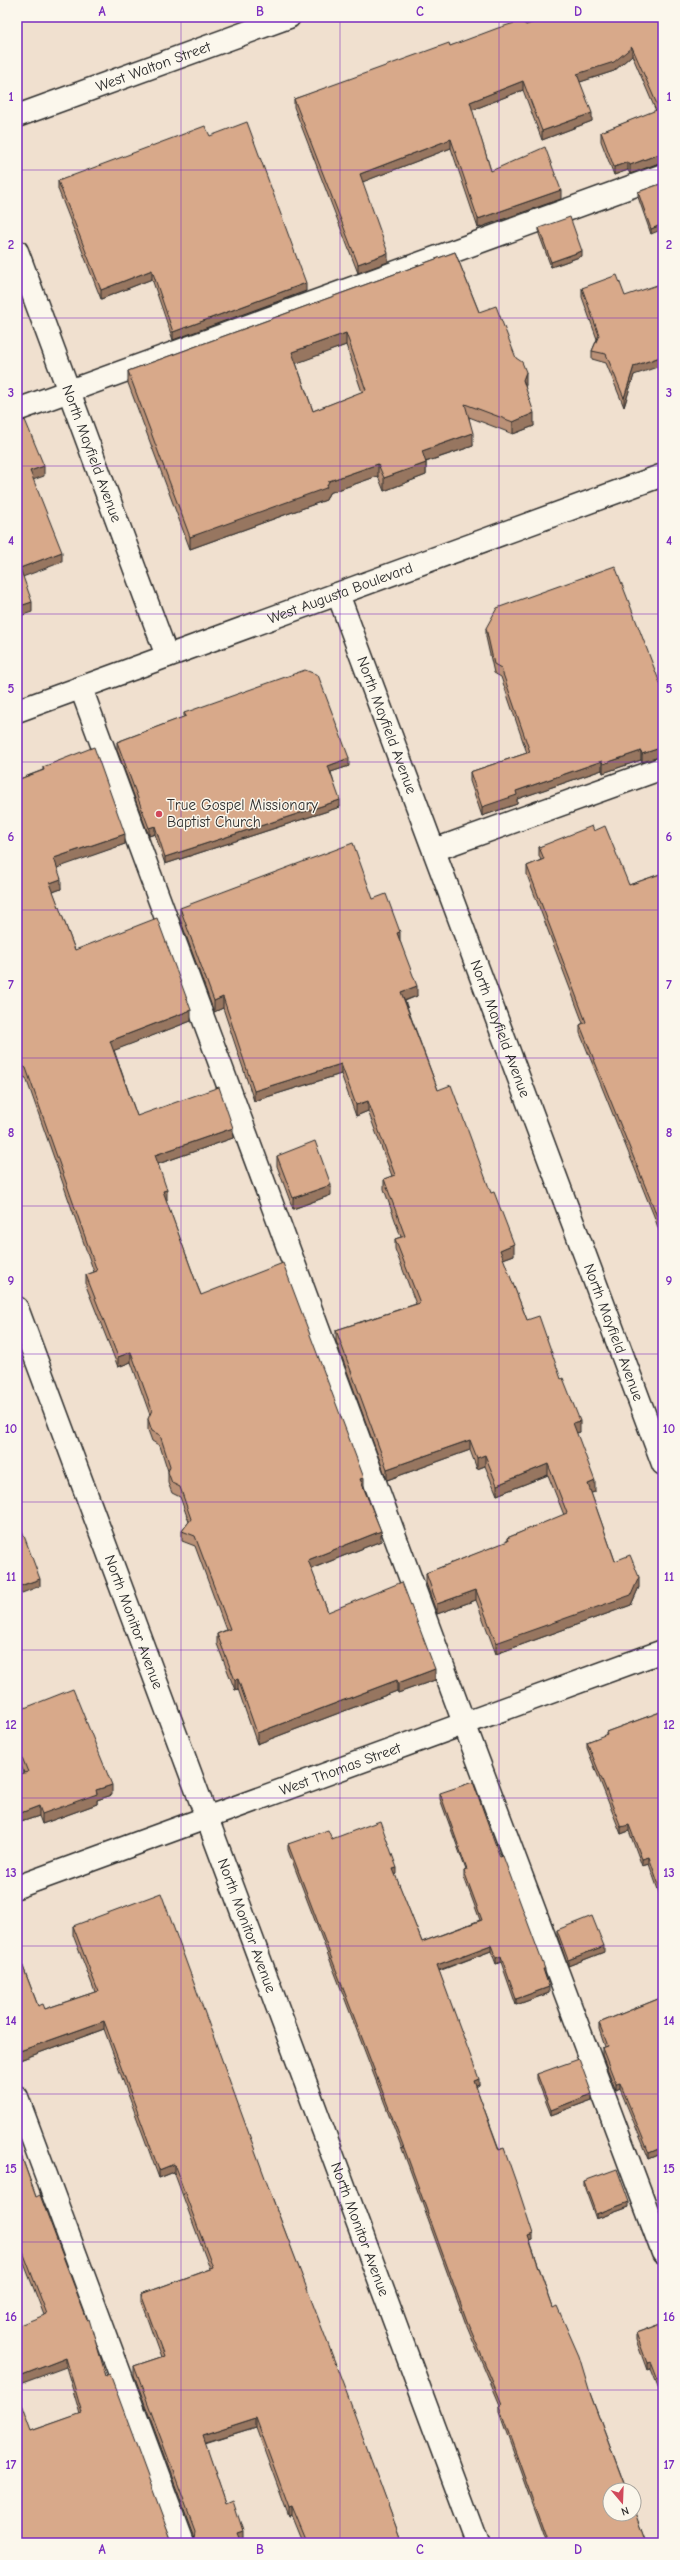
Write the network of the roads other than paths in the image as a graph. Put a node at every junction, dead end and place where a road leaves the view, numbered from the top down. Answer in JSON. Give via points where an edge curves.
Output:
{"nodes":[{"id":1,"x":289,"y":17,"type":"edge"},
{"id":2,"x":17,"y":116,"type":"edge"},
{"id":3,"x":663,"y":175,"type":"edge"},
{"id":4,"x":17,"y":251,"type":"edge"},
{"id":5,"x":69,"y":391,"type":"junction"},
{"id":6,"x":17,"y":410,"type":"edge"},
{"id":7,"x":663,"y":475,"type":"edge"},
{"id":8,"x":338,"y":594,"type":"junction"},
{"id":9,"x":167,"y":656,"type":"junction"},
{"id":10,"x":81,"y":688,"type":"junction"},
{"id":11,"x":17,"y":711,"type":"edge"},
{"id":12,"x":663,"y":768,"type":"edge"},
{"id":13,"x":434,"y":850,"type":"junction"},
{"id":14,"x":17,"y":1308,"type":"edge"},
{"id":15,"x":663,"y":1464,"type":"edge"},
{"id":16,"x":663,"y":1651,"type":"edge"},
{"id":17,"x":464,"y":1723,"type":"junction"},
{"id":18,"x":207,"y":1818,"type":"junction"},
{"id":19,"x":17,"y":1887,"type":"edge"},
{"id":20,"x":17,"y":2097,"type":"edge"},
{"id":21,"x":663,"y":2253,"type":"edge"},
{"id":22,"x":183,"y":2543,"type":"edge"},
{"id":23,"x":477,"y":2543,"type":"edge"}],
"edges":[{"from":1,"to":2,"type":"street","name":"West Walton Street"},
{"from":3,"to":5,"type":"street"},
{"from":4,"to":5,"type":"street","name":"North Mayfield Avenue"},
{"from":5,"to":6,"type":"street"},
{"from":5,"to":9,"type":"street","name":"North Mayfield Avenue"},
{"from":7,"to":8,"type":"street","name":"West Augusta Boulevard"},
{"from":8,"to":9,"type":"street","name":"West Augusta Boulevard"},
{"from":8,"to":13,"type":"street","name":"North Mayfield Avenue"},
{"from":9,"to":10,"type":"street","name":"West Augusta Boulevard"},
{"from":10,"to":11,"type":"street","name":"West Augusta Boulevard"},
{"from":10,"to":17,"type":"street"},
{"from":12,"to":13,"type":"street"},
{"from":13,"to":15,"type":"street","name":"North Mayfield Avenue"},
{"from":14,"to":18,"type":"street","name":"North Monitor Avenue"},
{"from":16,"to":17,"type":"street","name":"West Thomas Street"},
{"from":17,"to":18,"type":"street","name":"West Thomas Street"},
{"from":17,"to":21,"type":"street"},
{"from":18,"to":19,"type":"street","name":"West Thomas Street"},
{"from":18,"to":23,"type":"street","name":"North Monitor Avenue"},
{"from":20,"to":22,"type":"street"}]}
